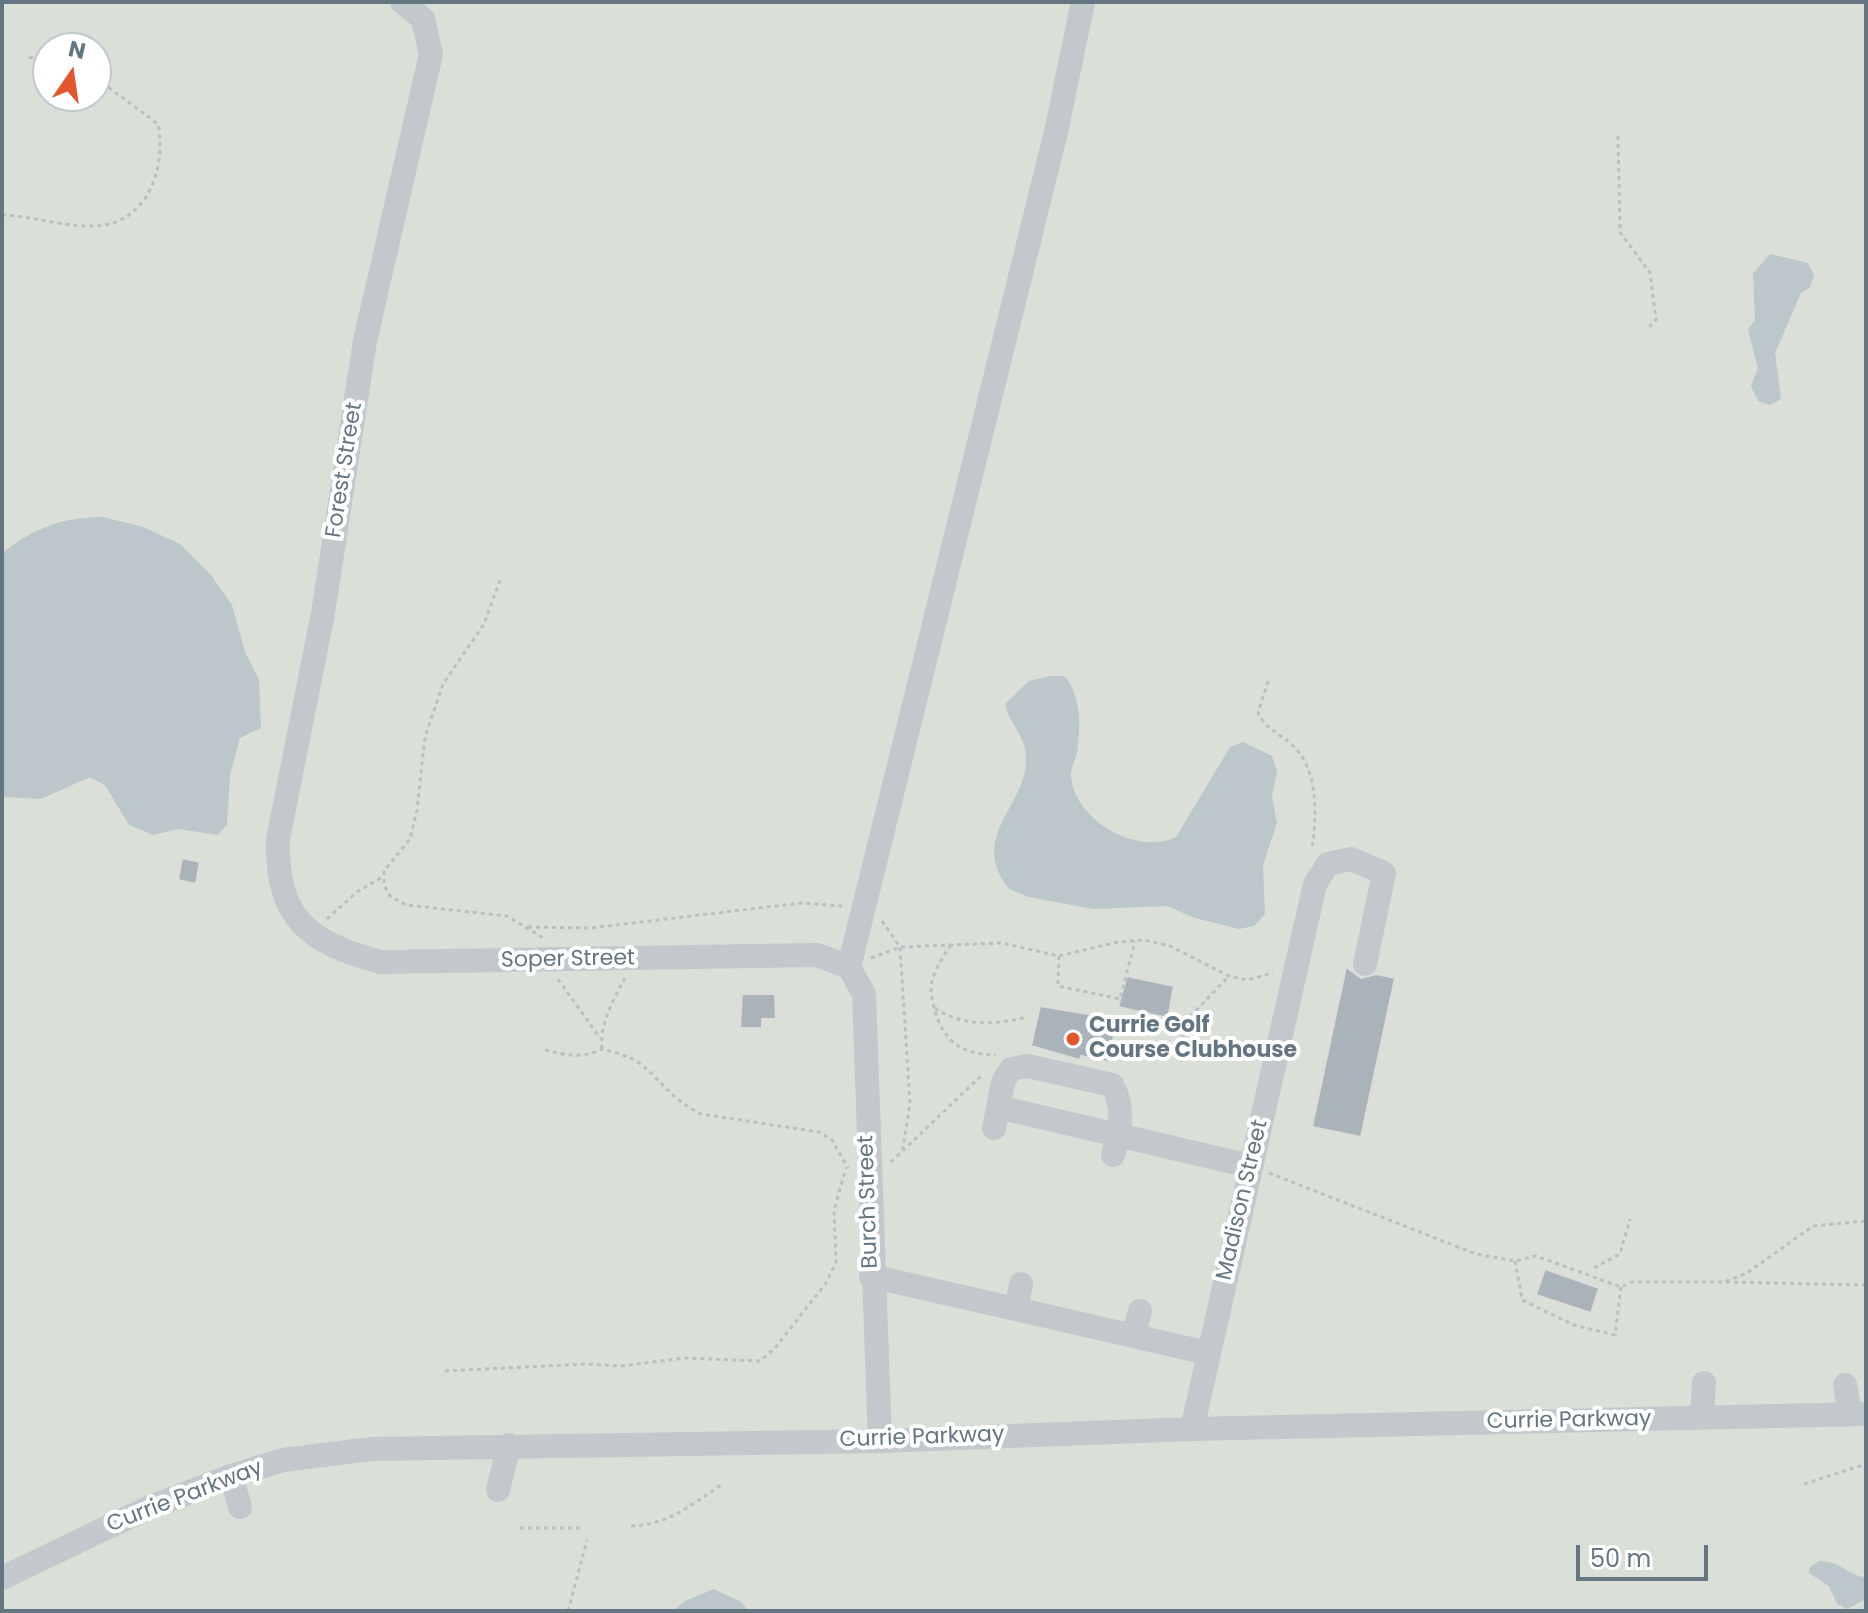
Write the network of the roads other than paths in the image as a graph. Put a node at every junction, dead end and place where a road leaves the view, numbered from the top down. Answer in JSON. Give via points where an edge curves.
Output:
{"nodes":[{"id":1,"x":402,"y":2,"type":"edge"},
{"id":2,"x":1083,"y":2,"type":"edge"},
{"id":3,"x":305,"y":927,"type":"joint"},
{"id":4,"x":1365,"y":964,"type":"dead end"},
{"id":5,"x":849,"y":967,"type":"junction"},
{"id":6,"x":1115,"y":1145,"type":"junction"},
{"id":7,"x":1250,"y":1166,"type":"junction"},
{"id":8,"x":961,"y":1271,"type":"dead end"},
{"id":9,"x":871,"y":1276,"type":"junction"},
{"id":10,"x":1021,"y":1284,"type":"dead end"},
{"id":11,"x":956,"y":1295,"type":"junction"},
{"id":12,"x":1016,"y":1309,"type":"junction"},
{"id":13,"x":1140,"y":1311,"type":"dead end"},
{"id":14,"x":1133,"y":1336,"type":"junction"},
{"id":15,"x":1208,"y":1353,"type":"junction"},
{"id":16,"x":1704,"y":1383,"type":"dead end"},
{"id":17,"x":1845,"y":1385,"type":"dead end"},
{"id":18,"x":1858,"y":1414,"type":"edge"},
{"id":19,"x":1702,"y":1418,"type":"junction"},
{"id":20,"x":1192,"y":1429,"type":"junction"},
{"id":21,"x":880,"y":1441,"type":"junction"},
{"id":22,"x":509,"y":1445,"type":"junction"},
{"id":23,"x":231,"y":1476,"type":"junction"},
{"id":24,"x":498,"y":1490,"type":"dead end"},
{"id":25,"x":240,"y":1507,"type":"dead end"},
{"id":26,"x":2,"y":1578,"type":"edge"}],
"edges":[{"from":1,"to":3,"type":"street","name":"Forest Street","via":[[423,19],[431,54],[426,90],[365,341],[323,613],[278,839],[277,874]]},
{"from":2,"to":5,"type":"street","via":[[1053,148]]},
{"from":3,"to":5,"type":"street","name":"Soper Street","via":[[338,951],[381,962],[817,955]]},
{"from":4,"to":7,"type":"street","name":"Madison Street","via":[[1384,873],[1351,859],[1328,864],[1282,969]]},
{"from":5,"to":9,"type":"street","name":"Burch Street","via":[[864,994],[857,1168]]},
{"from":6,"to":6,"type":"street","via":[[1120,1097],[1112,1085],[1028,1066],[1011,1069],[996,1117]]},
{"from":6,"to":7,"type":"street","via":[[1172,1158]]},
{"from":7,"to":15,"type":"street","name":"Madison Street"},
{"from":8,"to":11,"type":"street"},
{"from":9,"to":11,"type":"street"},
{"from":9,"to":21,"type":"street","name":"Burch Street"},
{"from":10,"to":12,"type":"street"},
{"from":11,"to":12,"type":"street"},
{"from":12,"to":14,"type":"street","via":[[1076,1310]]},
{"from":13,"to":14,"type":"street"},
{"from":14,"to":15,"type":"street"},
{"from":15,"to":20,"type":"street","name":"Madison Street"},
{"from":16,"to":19,"type":"street"},
{"from":17,"to":18,"type":"street"},
{"from":18,"to":19,"type":"street","name":"Currie Parkway"},
{"from":19,"to":20,"type":"street","name":"Currie Parkway"},
{"from":20,"to":21,"type":"street","name":"Currie Parkway"},
{"from":21,"to":22,"type":"street","name":"Currie Parkway"},
{"from":22,"to":23,"type":"street","name":"Currie Parkway","via":[[326,1453]]},
{"from":22,"to":24,"type":"street"},
{"from":23,"to":25,"type":"street"},
{"from":23,"to":26,"type":"street","name":"Currie Parkway","via":[[148,1508]]}]}
